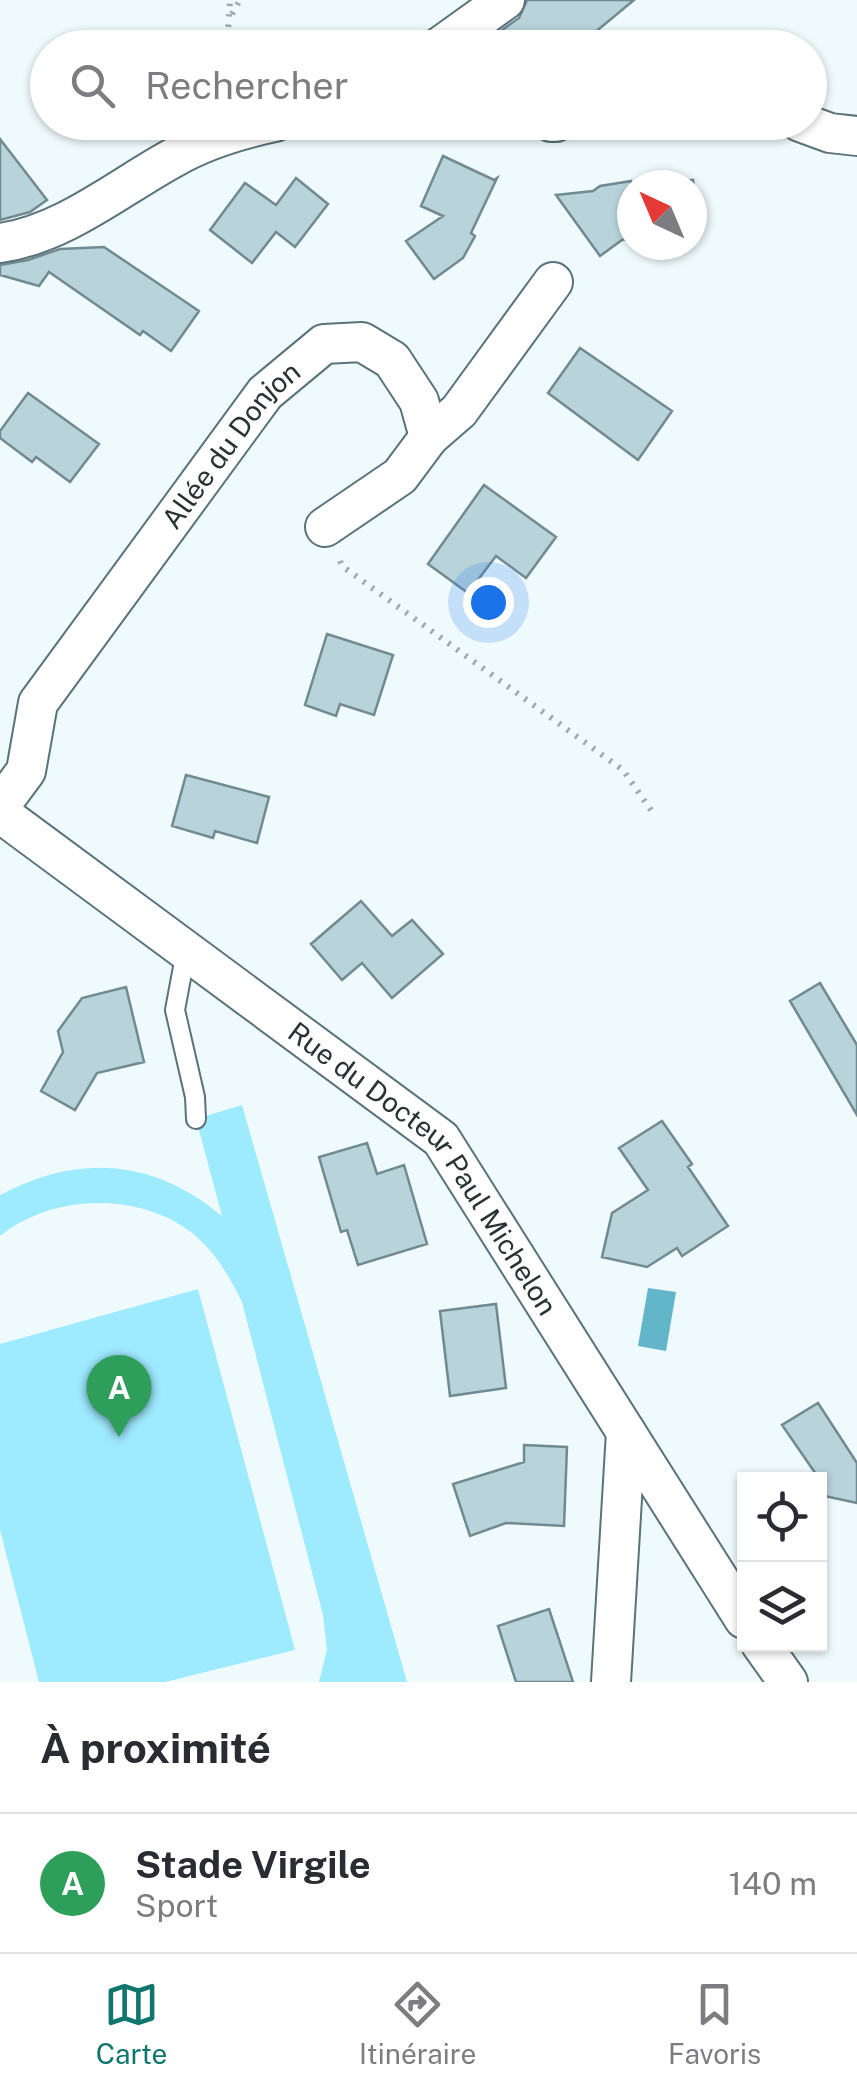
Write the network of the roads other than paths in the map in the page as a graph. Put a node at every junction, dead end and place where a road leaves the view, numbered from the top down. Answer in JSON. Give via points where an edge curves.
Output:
{"nodes":[{"id":1,"x":506,"y":0,"type":"edge"},
{"id":2,"x":464,"y":30,"type":"edge"},
{"id":3,"x":827,"y":131,"type":"edge"},
{"id":4,"x":857,"y":136,"type":"edge"},
{"id":5,"x":215,"y":140,"type":"edge"},
{"id":6,"x":0,"y":242,"type":"edge"},
{"id":7,"x":553,"y":282,"type":"dead end"},
{"id":8,"x":429,"y":436,"type":"junction"},
{"id":9,"x":325,"y":527,"type":"road end"},
{"id":10,"x":0,"y":809,"type":"edge"},
{"id":11,"x":186,"y":951,"type":"junction"},
{"id":12,"x":196,"y":1119,"type":"dead end"},
{"id":13,"x":626,"y":1432,"type":"junction"},
{"id":14,"x":737,"y":1608,"type":"edge"},
{"id":15,"x":767,"y":1652,"type":"edge"},
{"id":16,"x":611,"y":1682,"type":"edge"},
{"id":17,"x":788,"y":1682,"type":"edge"}],
"edges":[{"from":1,"to":2,"type":"street"},
{"from":3,"to":4,"type":"street"},
{"from":5,"to":6,"type":"street","via":[[51,228]]},
{"from":7,"to":8,"type":"street","via":[[460,411]]},
{"from":8,"to":9,"type":"street","via":[[400,476]]},
{"from":8,"to":10,"type":"street","name":"Allée du Donjon","via":[[419,401],[392,360],[362,342],[324,344],[265,393],[38,702],[26,771]]},
{"from":10,"to":11,"type":"street","name":"Rue du Docteur Paul Michelon"},
{"from":11,"to":12,"type":"lane","via":[[175,1010]]},
{"from":11,"to":13,"type":"street","name":"Rue du Docteur Paul Michelon","via":[[441,1139]]},
{"from":13,"to":14,"type":"street","name":"Rue du Docteur Paul Michelon"},
{"from":13,"to":16,"type":"street"},
{"from":15,"to":17,"type":"street"}]}
